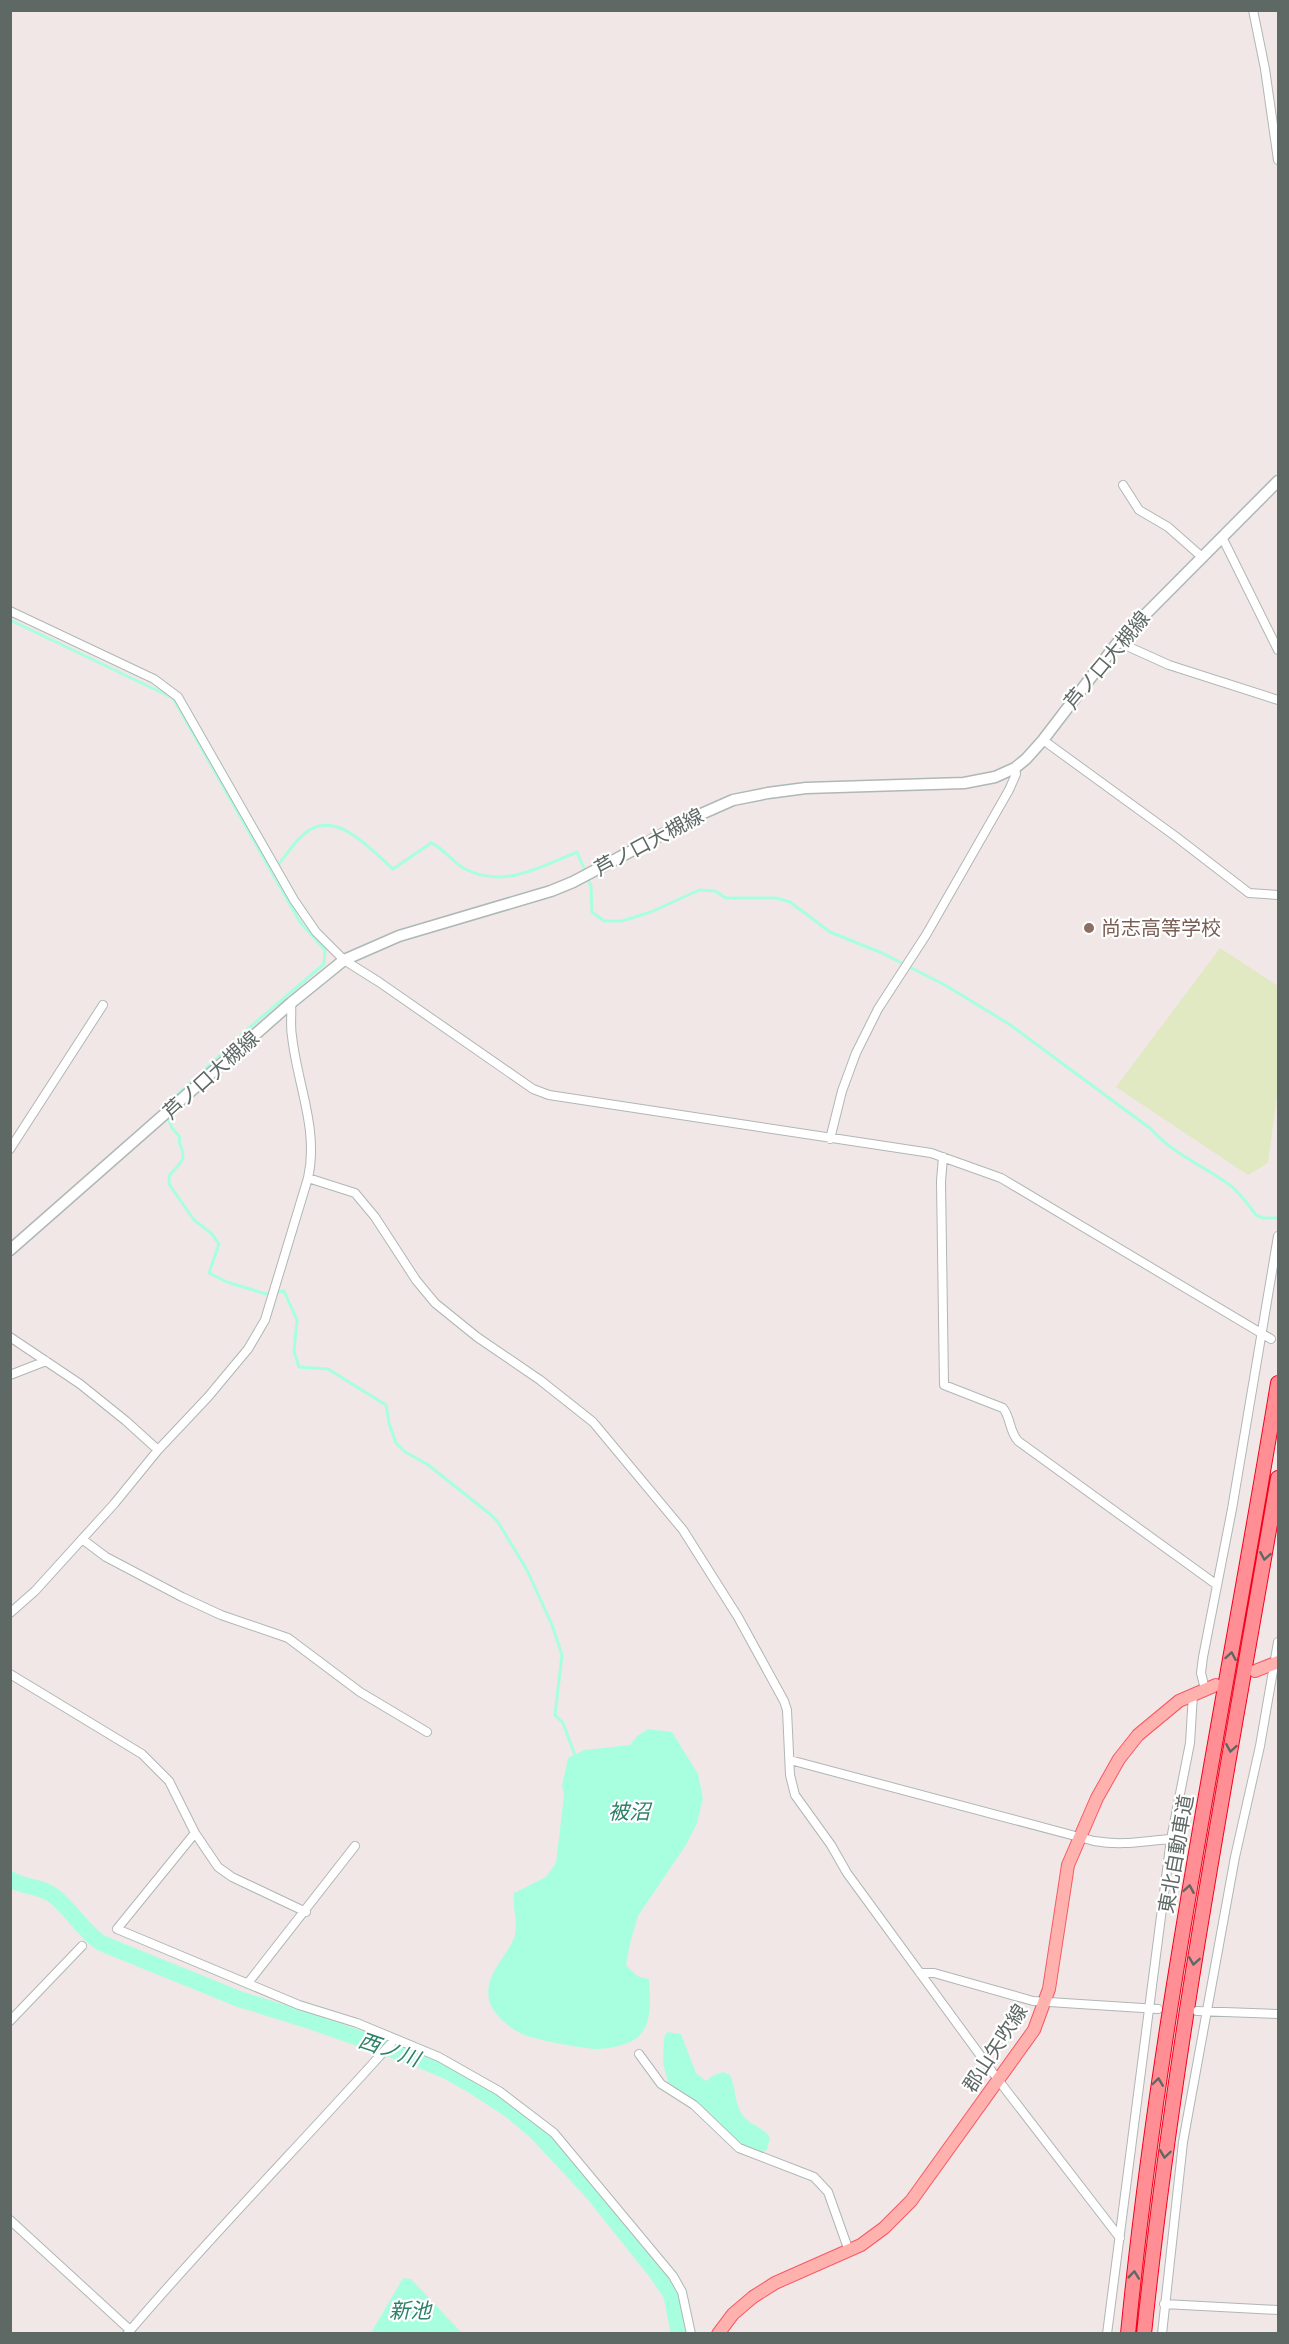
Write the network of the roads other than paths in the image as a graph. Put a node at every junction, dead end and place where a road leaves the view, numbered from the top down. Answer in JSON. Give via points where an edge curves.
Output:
{"nodes":[{"id":1,"x":1253,"y":10,"type":"edge"},
{"id":2,"x":1278,"y":160,"type":"edge"},
{"id":3,"x":1278,"y":481,"type":"edge"},
{"id":4,"x":1123,"y":485,"type":"dead end"},
{"id":5,"x":1222,"y":537,"type":"junction"},
{"id":6,"x":1202,"y":557,"type":"junction"},
{"id":7,"x":10,"y":611,"type":"edge"},
{"id":8,"x":1118,"y":642,"type":"junction"},
{"id":9,"x":1278,"y":650,"type":"edge"},
{"id":10,"x":1278,"y":700,"type":"edge"},
{"id":11,"x":1043,"y":740,"type":"junction"},
{"id":12,"x":1015,"y":768,"type":"junction"},
{"id":13,"x":1278,"y":895,"type":"edge"},
{"id":14,"x":344,"y":960,"type":"junction"},
{"id":15,"x":291,"y":1003,"type":"junction"},
{"id":16,"x":103,"y":1005,"type":"dead end"},
{"id":17,"x":830,"y":1139,"type":"junction"},
{"id":18,"x":10,"y":1149,"type":"edge"},
{"id":19,"x":943,"y":1157,"type":"junction"},
{"id":20,"x":308,"y":1178,"type":"junction"},
{"id":21,"x":1278,"y":1236,"type":"edge"},
{"id":22,"x":10,"y":1250,"type":"edge"},
{"id":23,"x":1260,"y":1334,"type":"junction"},
{"id":24,"x":10,"y":1337,"type":"edge"},
{"id":25,"x":1271,"y":1339,"type":"dead end"},
{"id":26,"x":46,"y":1361,"type":"junction"},
{"id":27,"x":10,"y":1375,"type":"edge"},
{"id":28,"x":1278,"y":1383,"type":"edge"},
{"id":29,"x":158,"y":1450,"type":"junction"},
{"id":30,"x":1278,"y":1478,"type":"edge"},
{"id":31,"x":82,"y":1539,"type":"junction"},
{"id":32,"x":1217,"y":1585,"type":"junction"},
{"id":33,"x":10,"y":1613,"type":"edge"},
{"id":34,"x":1278,"y":1642,"type":"edge"},
{"id":35,"x":1277,"y":1663,"type":"edge"},
{"id":36,"x":1255,"y":1671,"type":"dead end"},
{"id":37,"x":10,"y":1674,"type":"edge"},
{"id":38,"x":1210,"y":1687,"type":"joint"},
{"id":39,"x":1193,"y":1694,"type":"junction"},
{"id":40,"x":427,"y":1732,"type":"dead end"},
{"id":41,"x":790,"y":1760,"type":"junction"},
{"id":42,"x":195,"y":1833,"type":"junction"},
{"id":43,"x":1079,"y":1836,"type":"junction"},
{"id":44,"x":1171,"y":1839,"type":"junction"},
{"id":45,"x":355,"y":1846,"type":"dead end"},
{"id":46,"x":306,"y":1912,"type":"junction"},
{"id":47,"x":82,"y":1946,"type":"dead end"},
{"id":48,"x":920,"y":1973,"type":"junction"},
{"id":49,"x":248,"y":1983,"type":"junction"},
{"id":50,"x":1046,"y":2002,"type":"junction"},
{"id":51,"x":1149,"y":2008,"type":"junction"},
{"id":52,"x":1158,"y":2008,"type":"dead end"},
{"id":53,"x":1197,"y":2011,"type":"dead end"},
{"id":54,"x":1207,"y":2012,"type":"junction"},
{"id":55,"x":1278,"y":2014,"type":"edge"},
{"id":56,"x":10,"y":2021,"type":"edge"},
{"id":57,"x":394,"y":2040,"type":"junction"},
{"id":58,"x":639,"y":2054,"type":"dead end"},
{"id":59,"x":999,"y":2081,"type":"junction"},
{"id":60,"x":10,"y":2220,"type":"edge"},
{"id":61,"x":1120,"y":2238,"type":"junction"},
{"id":62,"x":849,"y":2251,"type":"junction"},
{"id":63,"x":1164,"y":2304,"type":"junction"},
{"id":64,"x":1278,"y":2310,"type":"edge"},
{"id":65,"x":128,"y":2332,"type":"edge"},
{"id":66,"x":691,"y":2334,"type":"edge"},
{"id":67,"x":718,"y":2334,"type":"edge"},
{"id":68,"x":1107,"y":2334,"type":"edge"},
{"id":69,"x":1128,"y":2334,"type":"edge"},
{"id":70,"x":1144,"y":2334,"type":"edge"},
{"id":71,"x":1162,"y":2334,"type":"edge"}],
"edges":[{"from":1,"to":2,"type":"street"},
{"from":3,"to":5,"type":"main road","name":"芦ノ口大槻線"},
{"from":4,"to":6,"type":"street","via":[[1139,510],[1168,527]]},
{"from":5,"to":6,"type":"main road","name":"芦ノ口大槻線"},
{"from":5,"to":9,"type":"street"},
{"from":6,"to":8,"type":"main road","name":"芦ノ口大槻線"},
{"from":7,"to":14,"type":"street","via":[[154,679],[178,697],[310,925]]},
{"from":8,"to":10,"type":"street","via":[[1169,665]]},
{"from":8,"to":11,"type":"main road","name":"芦ノ口大槻線"},
{"from":11,"to":12,"type":"main road","name":"芦ノ口大槻線"},
{"from":11,"to":13,"type":"street","via":[[1249,892]]},
{"from":12,"to":14,"type":"main road","name":"芦ノ口大槻線","via":[[964,783],[806,788],[733,801],[551,891],[399,936]]},
{"from":12,"to":17,"type":"street","via":[[1009,790],[943,907],[868,1028],[842,1091]]},
{"from":14,"to":15,"type":"main road","name":"芦ノ口大槻線"},
{"from":14,"to":17,"type":"street","via":[[525,1084],[549,1095]]},
{"from":15,"to":20,"type":"street","via":[[291,1034],[311,1134]]},
{"from":15,"to":22,"type":"main road","name":"芦ノ口大槻線"},
{"from":16,"to":18,"type":"street"},
{"from":17,"to":19,"type":"street"},
{"from":19,"to":23,"type":"street","via":[[1001,1178]]},
{"from":19,"to":32,"type":"street","via":[[944,1385],[1003,1408],[1018,1441]]},
{"from":20,"to":29,"type":"street","via":[[265,1320],[248,1349]]},
{"from":20,"to":41,"type":"street","via":[[355,1193],[435,1303],[593,1422],[683,1530],[777,1686],[787,1710]]},
{"from":21,"to":23,"type":"street"},
{"from":23,"to":25,"type":"street"},
{"from":23,"to":32,"type":"street"},
{"from":24,"to":26,"type":"street"},
{"from":26,"to":27,"type":"street"},
{"from":26,"to":29,"type":"street"},
{"from":69,"to":28,"type":"highway","name":"東北自動車道","one_way":true,"via":[[1175,1973]]},
{"from":29,"to":31,"type":"street"},
{"from":30,"to":70,"type":"highway","name":"東北自動車道","one_way":true,"via":[[1184,2018]]},
{"from":31,"to":33,"type":"street"},
{"from":31,"to":40,"type":"street","via":[[106,1557],[182,1597],[288,1638],[360,1692]]},
{"from":32,"to":38,"type":"street","via":[[1201,1673]]},
{"from":34,"to":35,"type":"street"},
{"from":35,"to":36,"type":"main road"},
{"from":35,"to":54,"type":"street","via":[[1235,1857]]},
{"from":37,"to":42,"type":"street","via":[[149,1761],[169,1781]]},
{"from":38,"to":39,"type":"main road","name":"郡山矢吹線"},
{"from":39,"to":43,"type":"main road","name":"郡山矢吹線","via":[[1164,1712],[1133,1741],[1096,1798]]},
{"from":39,"to":44,"type":"street","via":[[1190,1743]]},
{"from":41,"to":43,"type":"street"},
{"from":41,"to":48,"type":"street","via":[[795,1795]]},
{"from":42,"to":46,"type":"street","via":[[225,1872]]},
{"from":42,"to":49,"type":"street","via":[[117,1929]]},
{"from":43,"to":44,"type":"street","via":[[1112,1844]]},
{"from":43,"to":50,"type":"main road","name":"郡山矢吹線","via":[[1068,1865]]},
{"from":44,"to":51,"type":"street"},
{"from":45,"to":46,"type":"street"},
{"from":46,"to":49,"type":"street"},
{"from":47,"to":56,"type":"street"},
{"from":48,"to":50,"type":"street","via":[[930,1972]]},
{"from":48,"to":59,"type":"street"},
{"from":49,"to":57,"type":"street"},
{"from":50,"to":51,"type":"street"},
{"from":50,"to":59,"type":"main road","name":"郡山矢吹線","via":[[1034,2030]]},
{"from":51,"to":52,"type":"street"},
{"from":51,"to":61,"type":"street"},
{"from":53,"to":54,"type":"street"},
{"from":54,"to":55,"type":"street"},
{"from":54,"to":63,"type":"street","via":[[1183,2142]]},
{"from":57,"to":65,"type":"street"},
{"from":57,"to":66,"type":"street","via":[[440,2057],[471,2075],[520,2105],[554,2133],[673,2276],[682,2292]]},
{"from":58,"to":62,"type":"street","via":[[661,2084],[694,2105],[739,2148],[814,2177],[828,2192]]},
{"from":59,"to":61,"type":"street"},
{"from":59,"to":62,"type":"main road","name":"郡山矢吹線","via":[[911,2201],[884,2228]]},
{"from":60,"to":65,"type":"street"},
{"from":61,"to":68,"type":"street"},
{"from":62,"to":67,"type":"main road","name":"郡山矢吹線","via":[[775,2283],[733,2314]]},
{"from":63,"to":64,"type":"street"},
{"from":63,"to":71,"type":"street"}]}
